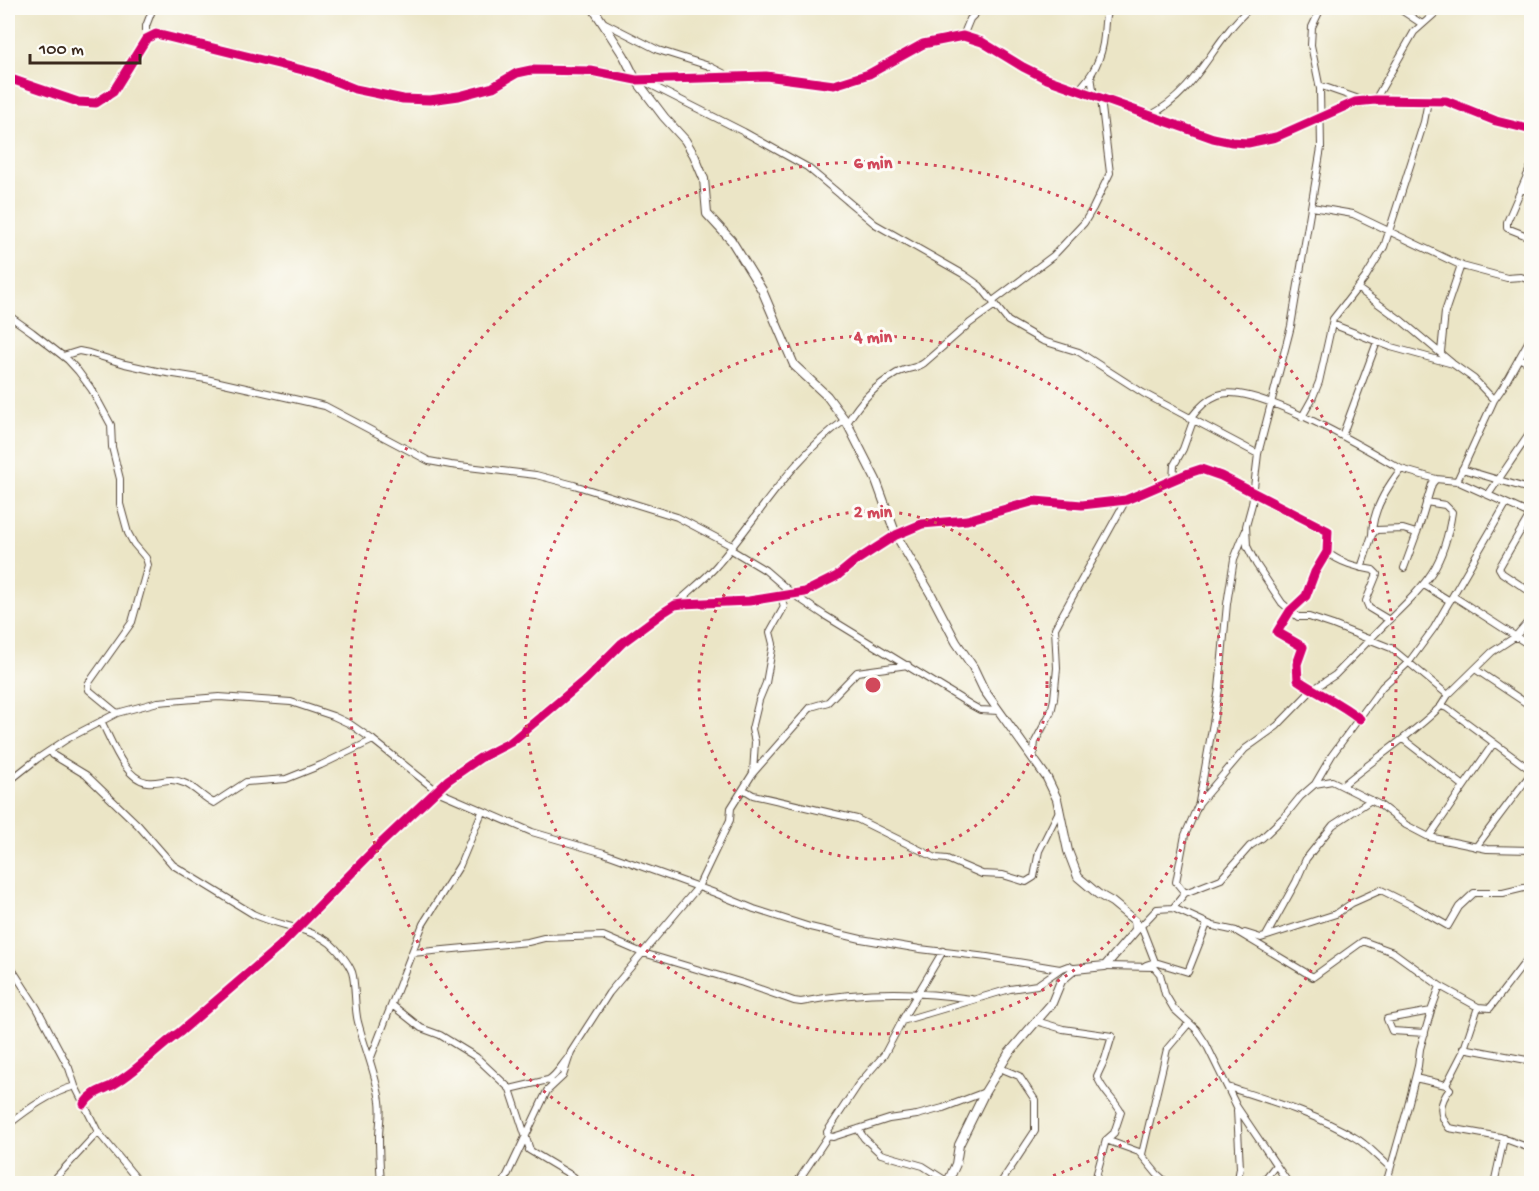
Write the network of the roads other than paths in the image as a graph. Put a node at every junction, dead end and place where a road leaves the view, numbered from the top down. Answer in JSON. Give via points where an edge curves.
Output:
{"nodes":[{"id":1,"x":153,"y":8,"type":"edge"},
{"id":2,"x":593,"y":8,"type":"edge"},
{"id":3,"x":981,"y":8,"type":"edge"},
{"id":4,"x":1109,"y":8,"type":"edge"},
{"id":5,"x":1250,"y":8,"type":"edge"},
{"id":6,"x":1320,"y":8,"type":"edge"},
{"id":7,"x":1398,"y":8,"type":"edge"},
{"id":8,"x":1441,"y":8,"type":"edge"},
{"id":9,"x":601,"y":21,"type":"junction"},
{"id":10,"x":1422,"y":24,"type":"junction"},
{"id":11,"x":963,"y":36,"type":"junction"},
{"id":12,"x":146,"y":39,"type":"junction"},
{"id":13,"x":1091,"y":75,"type":"junction"},
{"id":14,"x":730,"y":76,"type":"junction"},
{"id":15,"x":638,"y":80,"type":"junction"},
{"id":16,"x":9,"y":81,"type":"edge"},
{"id":17,"x":1319,"y":85,"type":"junction"},
{"id":18,"x":1077,"y":91,"type":"junction"},
{"id":19,"x":1094,"y":96,"type":"junction"},
{"id":20,"x":1101,"y":99,"type":"junction"},
{"id":21,"x":1375,"y":100,"type":"junction"},
{"id":22,"x":1363,"y":101,"type":"junction"},
{"id":23,"x":1428,"y":101,"type":"junction"},
{"id":24,"x":1149,"y":116,"type":"junction"},
{"id":25,"x":1320,"y":117,"type":"junction"},
{"id":26,"x":1532,"y":130,"type":"edge"},
{"id":27,"x":1532,"y":164,"type":"edge"},
{"id":28,"x":1521,"y":189,"type":"junction"},
{"id":29,"x":1532,"y":193,"type":"edge"},
{"id":30,"x":1312,"y":207,"type":"junction"},
{"id":31,"x":1389,"y":232,"type":"junction"},
{"id":32,"x":1532,"y":238,"type":"edge"},
{"id":33,"x":1461,"y":265,"type":"junction"},
{"id":34,"x":1532,"y":281,"type":"edge"},
{"id":35,"x":1357,"y":288,"type":"junction"},
{"id":36,"x":994,"y":303,"type":"junction"},
{"id":37,"x":8,"y":315,"type":"edge"},
{"id":38,"x":1332,"y":324,"type":"junction"},
{"id":39,"x":1532,"y":335,"type":"edge"},
{"id":40,"x":1377,"y":342,"type":"junction"},
{"id":41,"x":1442,"y":352,"type":"junction"},
{"id":42,"x":63,"y":356,"type":"junction"},
{"id":43,"x":1519,"y":358,"type":"junction"},
{"id":44,"x":1453,"y":364,"type":"junction"},
{"id":45,"x":1532,"y":365,"type":"edge"},
{"id":46,"x":1494,"y":400,"type":"junction"},
{"id":47,"x":1272,"y":403,"type":"junction"},
{"id":48,"x":1302,"y":417,"type":"junction"},
{"id":49,"x":1191,"y":420,"type":"junction"},
{"id":50,"x":846,"y":421,"type":"junction"},
{"id":51,"x":1532,"y":430,"type":"edge"},
{"id":52,"x":1342,"y":436,"type":"junction"},
{"id":53,"x":1258,"y":454,"type":"junction"},
{"id":54,"x":1401,"y":469,"type":"junction"},
{"id":55,"x":1462,"y":469,"type":"junction"},
{"id":56,"x":1436,"y":479,"type":"junction"},
{"id":57,"x":1173,"y":480,"type":"junction"},
{"id":58,"x":1496,"y":480,"type":"junction"},
{"id":59,"x":1457,"y":481,"type":"junction"},
{"id":60,"x":1532,"y":490,"type":"edge"},
{"id":61,"x":1253,"y":492,"type":"junction"},
{"id":62,"x":1488,"y":495,"type":"junction"},
{"id":63,"x":1126,"y":500,"type":"junction"},
{"id":64,"x":1426,"y":502,"type":"junction"},
{"id":65,"x":1506,"y":504,"type":"junction"},
{"id":66,"x":1531,"y":513,"type":"edge"},
{"id":67,"x":1246,"y":531,"type":"junction"},
{"id":68,"x":1416,"y":533,"type":"junction"},
{"id":69,"x":896,"y":535,"type":"junction"},
{"id":70,"x":1372,"y":535,"type":"junction"},
{"id":71,"x":731,"y":548,"type":"junction"},
{"id":72,"x":1327,"y":552,"type":"junction"},
{"id":73,"x":1361,"y":568,"type":"junction"},
{"id":74,"x":1404,"y":568,"type":"dead end"},
{"id":75,"x":1424,"y":585,"type":"junction"},
{"id":76,"x":1532,"y":593,"type":"edge"},
{"id":77,"x":794,"y":594,"type":"junction"},
{"id":78,"x":781,"y":596,"type":"junction"},
{"id":79,"x":1452,"y":599,"type":"junction"},
{"id":80,"x":675,"y":605,"type":"junction"},
{"id":81,"x":1290,"y":611,"type":"junction"},
{"id":82,"x":1532,"y":617,"type":"edge"},
{"id":83,"x":1389,"y":620,"type":"junction"},
{"id":84,"x":1515,"y":637,"type":"junction"},
{"id":85,"x":1369,"y":639,"type":"junction"},
{"id":86,"x":1532,"y":647,"type":"edge"},
{"id":87,"x":1409,"y":662,"type":"junction"},
{"id":88,"x":908,"y":666,"type":"junction"},
{"id":89,"x":1475,"y":669,"type":"junction"},
{"id":90,"x":1312,"y":690,"type":"junction"},
{"id":91,"x":1448,"y":695,"type":"junction"},
{"id":92,"x":1441,"y":706,"type":"junction"},
{"id":93,"x":1532,"y":707,"type":"edge"},
{"id":94,"x":999,"y":711,"type":"junction"},
{"id":95,"x":117,"y":713,"type":"junction"},
{"id":96,"x":1360,"y":719,"type":"junction"},
{"id":97,"x":101,"y":721,"type":"junction"},
{"id":98,"x":1404,"y":739,"type":"junction"},
{"id":99,"x":373,"y":740,"type":"junction"},
{"id":100,"x":1493,"y":744,"type":"junction"},
{"id":101,"x":51,"y":751,"type":"junction"},
{"id":102,"x":1033,"y":759,"type":"junction"},
{"id":103,"x":1532,"y":772,"type":"edge"},
{"id":104,"x":753,"y":773,"type":"junction"},
{"id":105,"x":8,"y":782,"type":"edge"},
{"id":106,"x":1315,"y":784,"type":"junction"},
{"id":107,"x":1343,"y":785,"type":"junction"},
{"id":108,"x":1464,"y":786,"type":"junction"},
{"id":109,"x":743,"y":789,"type":"junction"},
{"id":110,"x":437,"y":792,"type":"junction"},
{"id":111,"x":1371,"y":800,"type":"junction"},
{"id":112,"x":1199,"y":803,"type":"junction"},
{"id":113,"x":1060,"y":809,"type":"junction"},
{"id":114,"x":482,"y":812,"type":"junction"},
{"id":115,"x":1429,"y":837,"type":"junction"},
{"id":116,"x":1476,"y":848,"type":"junction"},
{"id":117,"x":1532,"y":850,"type":"edge"},
{"id":118,"x":1532,"y":886,"type":"edge"},
{"id":119,"x":699,"y":887,"type":"junction"},
{"id":120,"x":1185,"y":893,"type":"junction"},
{"id":121,"x":1173,"y":908,"type":"junction"},
{"id":122,"x":1207,"y":924,"type":"junction"},
{"id":123,"x":1139,"y":926,"type":"junction"},
{"id":124,"x":297,"y":929,"type":"junction"},
{"id":125,"x":1236,"y":931,"type":"junction"},
{"id":126,"x":1266,"y":936,"type":"junction"},
{"id":127,"x":943,"y":951,"type":"junction"},
{"id":128,"x":412,"y":953,"type":"junction"},
{"id":129,"x":645,"y":953,"type":"junction"},
{"id":130,"x":1532,"y":953,"type":"edge"},
{"id":131,"x":1155,"y":962,"type":"junction"},
{"id":132,"x":8,"y":963,"type":"edge"},
{"id":133,"x":1106,"y":966,"type":"junction"},
{"id":134,"x":1145,"y":966,"type":"junction"},
{"id":135,"x":1059,"y":969,"type":"junction"},
{"id":136,"x":1076,"y":969,"type":"junction"},
{"id":137,"x":1440,"y":986,"type":"junction"},
{"id":138,"x":917,"y":993,"type":"junction"},
{"id":139,"x":971,"y":999,"type":"junction"},
{"id":140,"x":392,"y":1005,"type":"junction"},
{"id":141,"x":1479,"y":1007,"type":"junction"},
{"id":142,"x":1431,"y":1011,"type":"junction"},
{"id":143,"x":1036,"y":1020,"type":"junction"},
{"id":144,"x":902,"y":1021,"type":"junction"},
{"id":145,"x":1189,"y":1023,"type":"junction"},
{"id":146,"x":1425,"y":1033,"type":"junction"},
{"id":147,"x":1463,"y":1048,"type":"junction"},
{"id":148,"x":370,"y":1060,"type":"junction"},
{"id":149,"x":1532,"y":1061,"type":"edge"},
{"id":150,"x":1000,"y":1068,"type":"junction"},
{"id":151,"x":1414,"y":1078,"type":"junction"},
{"id":152,"x":551,"y":1082,"type":"junction"},
{"id":153,"x":1446,"y":1085,"type":"junction"},
{"id":154,"x":1228,"y":1087,"type":"junction"},
{"id":155,"x":76,"y":1088,"type":"junction"},
{"id":156,"x":510,"y":1089,"type":"junction"},
{"id":157,"x":96,"y":1092,"type":"junction"},
{"id":158,"x":985,"y":1092,"type":"junction"},
{"id":159,"x":84,"y":1104,"type":"junction"},
{"id":160,"x":1237,"y":1107,"type":"junction"},
{"id":161,"x":8,"y":1125,"type":"edge"},
{"id":162,"x":858,"y":1129,"type":"junction"},
{"id":163,"x":98,"y":1132,"type":"junction"},
{"id":164,"x":525,"y":1135,"type":"junction"},
{"id":165,"x":828,"y":1136,"type":"junction"},
{"id":166,"x":1504,"y":1138,"type":"junction"},
{"id":167,"x":1106,"y":1140,"type":"junction"},
{"id":168,"x":520,"y":1146,"type":"junction"},
{"id":169,"x":1532,"y":1149,"type":"edge"},
{"id":170,"x":530,"y":1150,"type":"junction"},
{"id":171,"x":1142,"y":1154,"type":"junction"},
{"id":172,"x":1276,"y":1165,"type":"junction"},
{"id":173,"x":1390,"y":1167,"type":"junction"},
{"id":174,"x":947,"y":1183,"type":"edge"},
{"id":175,"x":1168,"y":1183,"type":"edge"},
{"id":176,"x":50,"y":1184,"type":"edge"},
{"id":177,"x":141,"y":1184,"type":"edge"},
{"id":178,"x":381,"y":1184,"type":"edge"},
{"id":179,"x":503,"y":1184,"type":"edge"},
{"id":180,"x":574,"y":1184,"type":"edge"},
{"id":181,"x":796,"y":1184,"type":"edge"},
{"id":182,"x":1000,"y":1184,"type":"edge"},
{"id":183,"x":1094,"y":1184,"type":"edge"},
{"id":184,"x":1237,"y":1184,"type":"edge"},
{"id":185,"x":1261,"y":1184,"type":"edge"},
{"id":186,"x":1289,"y":1184,"type":"edge"},
{"id":187,"x":1386,"y":1184,"type":"edge"},
{"id":188,"x":1494,"y":1184,"type":"edge"}],
"edges":[{"from":1,"to":12,"type":"street"},
{"from":2,"to":9,"type":"street"},
{"from":3,"to":11,"type":"street","via":[[970,19]]},
{"from":4,"to":13,"type":"street","via":[[1103,48]]},
{"from":5,"to":24,"type":"street","via":[[1232,26],[1188,87]]},
{"from":6,"to":17,"type":"street","via":[[1312,27],[1311,45]]},
{"from":7,"to":10,"type":"street"},
{"from":8,"to":10,"type":"street"},
{"from":9,"to":14,"type":"street","via":[[658,50]]},
{"from":9,"to":15,"type":"street"},
{"from":10,"to":21,"type":"street"},
{"from":11,"to":14,"type":"street","via":[[923,44],[842,84]]},
{"from":11,"to":18,"type":"street"},
{"from":12,"to":15,"type":"street","via":[[165,35],[403,99],[459,96],[493,87],[531,70],[591,71]]},
{"from":12,"to":16,"type":"street","via":[[113,92],[96,103],[78,102]]},
{"from":13,"to":18,"type":"street"},
{"from":13,"to":19,"type":"street"},
{"from":14,"to":15,"type":"street"},
{"from":15,"to":36,"type":"street","via":[[796,160],[875,224],[963,274]]},
{"from":15,"to":50,"type":"street","via":[[694,155],[704,179],[707,214],[731,240],[762,290],[794,365],[827,396]]},
{"from":17,"to":22,"type":"street"},
{"from":17,"to":25,"type":"street"},
{"from":18,"to":19,"type":"street"},
{"from":19,"to":20,"type":"street"},
{"from":20,"to":24,"type":"street"},
{"from":20,"to":36,"type":"street","via":[[1110,173],[1093,208],[1053,256]]},
{"from":21,"to":22,"type":"street"},
{"from":21,"to":23,"type":"street"},
{"from":22,"to":25,"type":"street"},
{"from":23,"to":26,"type":"street","via":[[1446,101],[1486,118]]},
{"from":23,"to":31,"type":"street"},
{"from":24,"to":25,"type":"street","via":[[1213,138],[1248,143],[1276,137]]},
{"from":25,"to":30,"type":"street","via":[[1321,148]]},
{"from":27,"to":28,"type":"street"},
{"from":28,"to":29,"type":"street"},
{"from":28,"to":32,"type":"street","via":[[1507,228]]},
{"from":30,"to":31,"type":"street","via":[[1353,214]]},
{"from":30,"to":47,"type":"street","via":[[1291,326]]},
{"from":31,"to":33,"type":"street"},
{"from":31,"to":35,"type":"street","via":[[1380,256]]},
{"from":33,"to":34,"type":"street"},
{"from":33,"to":41,"type":"street","via":[[1445,312]]},
{"from":35,"to":38,"type":"street"},
{"from":35,"to":41,"type":"street"},
{"from":36,"to":49,"type":"street","via":[[1008,321],[1043,341],[1085,356]]},
{"from":36,"to":50,"type":"street","via":[[918,368],[898,372],[867,393]]},
{"from":37,"to":42,"type":"street"},
{"from":38,"to":40,"type":"street"},
{"from":38,"to":48,"type":"street","via":[[1319,382]]},
{"from":39,"to":43,"type":"street"},
{"from":40,"to":44,"type":"street"},
{"from":40,"to":52,"type":"street"},
{"from":41,"to":44,"type":"street"},
{"from":42,"to":71,"type":"street","via":[[80,351],[325,406],[429,460],[574,485],[677,517]]},
{"from":42,"to":95,"type":"street","via":[[78,371],[111,425],[120,504],[134,544],[148,565],[132,622],[88,684],[89,690]]},
{"from":43,"to":45,"type":"street"},
{"from":43,"to":46,"type":"street"},
{"from":44,"to":46,"type":"street"},
{"from":46,"to":55,"type":"street"},
{"from":47,"to":48,"type":"street"},
{"from":47,"to":49,"type":"street","via":[[1241,394],[1217,395],[1197,410]]},
{"from":47,"to":53,"type":"street"},
{"from":48,"to":52,"type":"street"},
{"from":49,"to":53,"type":"street"},
{"from":49,"to":57,"type":"street","via":[[1174,465]]},
{"from":50,"to":69,"type":"street","via":[[876,480]]},
{"from":50,"to":71,"type":"street","via":[[815,443]]},
{"from":51,"to":58,"type":"street"},
{"from":52,"to":54,"type":"street"},
{"from":53,"to":61,"type":"street"},
{"from":54,"to":56,"type":"street"},
{"from":54,"to":70,"type":"street","via":[[1381,500]]},
{"from":55,"to":58,"type":"street"},
{"from":55,"to":59,"type":"street"},
{"from":56,"to":59,"type":"street"},
{"from":56,"to":64,"type":"street"},
{"from":57,"to":61,"type":"street","via":[[1201,469]]},
{"from":57,"to":63,"type":"street"},
{"from":58,"to":60,"type":"street"},
{"from":58,"to":62,"type":"street"},
{"from":59,"to":62,"type":"street"},
{"from":61,"to":67,"type":"street"},
{"from":61,"to":72,"type":"street","via":[[1328,531]]},
{"from":62,"to":65,"type":"street"},
{"from":63,"to":69,"type":"street","via":[[1082,505],[1035,501],[966,520],[922,524]]},
{"from":63,"to":102,"type":"street","via":[[1055,628],[1054,699],[1035,742]]},
{"from":64,"to":68,"type":"street"},
{"from":64,"to":75,"type":"street","via":[[1445,506],[1452,512],[1442,556]]},
{"from":65,"to":66,"type":"street"},
{"from":65,"to":79,"type":"street"},
{"from":66,"to":76,"type":"street","via":[[1499,568]]},
{"from":67,"to":81,"type":"street","via":[[1247,546],[1256,564]]},
{"from":67,"to":112,"type":"street","via":[[1234,558],[1219,689]]},
{"from":68,"to":70,"type":"street","via":[[1389,529],[1376,530]]},
{"from":68,"to":74,"type":"street"},
{"from":69,"to":77,"type":"street","via":[[822,585]]},
{"from":69,"to":94,"type":"street"},
{"from":70,"to":73,"type":"street"},
{"from":71,"to":77,"type":"street"},
{"from":71,"to":80,"type":"street"},
{"from":72,"to":73,"type":"street"},
{"from":72,"to":81,"type":"street","via":[[1306,596]]},
{"from":73,"to":83,"type":"street","via":[[1377,574],[1366,602],[1369,608]]},
{"from":75,"to":79,"type":"street"},
{"from":75,"to":83,"type":"street"},
{"from":77,"to":78,"type":"street"},
{"from":77,"to":88,"type":"street"},
{"from":78,"to":80,"type":"street"},
{"from":78,"to":104,"type":"street","via":[[784,608],[770,632],[773,645],[766,683],[752,729]]},
{"from":79,"to":84,"type":"street"},
{"from":79,"to":87,"type":"street"},
{"from":80,"to":110,"type":"street","via":[[622,643],[511,742],[480,758]]},
{"from":81,"to":85,"type":"street"},
{"from":81,"to":90,"type":"street","via":[[1277,632],[1303,647],[1297,664],[1298,680]]},
{"from":82,"to":84,"type":"street"},
{"from":83,"to":85,"type":"street"},
{"from":84,"to":86,"type":"street"},
{"from":84,"to":89,"type":"street"},
{"from":85,"to":87,"type":"street","via":[[1391,648]]},
{"from":85,"to":90,"type":"street","via":[[1335,675]]},
{"from":87,"to":91,"type":"street"},
{"from":87,"to":96,"type":"street","via":[[1382,687]]},
{"from":88,"to":94,"type":"street","via":[[980,710]]},
{"from":88,"to":104,"type":"street","via":[[856,672],[828,702],[811,707]]},
{"from":89,"to":91,"type":"street"},
{"from":89,"to":93,"type":"street"},
{"from":90,"to":96,"type":"street","via":[[1342,704]]},
{"from":90,"to":112,"type":"street","via":[[1276,726],[1245,749]]},
{"from":91,"to":92,"type":"street"},
{"from":92,"to":98,"type":"street"},
{"from":92,"to":100,"type":"street"},
{"from":94,"to":102,"type":"street"},
{"from":95,"to":97,"type":"street"},
{"from":95,"to":99,"type":"street","via":[[158,702],[219,697],[263,699],[291,702],[333,716]]},
{"from":96,"to":106,"type":"street"},
{"from":97,"to":99,"type":"street","via":[[122,763],[134,776],[148,782],[170,779],[185,783],[214,803],[246,782],[286,779]]},
{"from":97,"to":101,"type":"street"},
{"from":98,"to":107,"type":"street"},
{"from":98,"to":108,"type":"street"},
{"from":99,"to":110,"type":"street"},
{"from":100,"to":103,"type":"street"},
{"from":100,"to":108,"type":"street"},
{"from":101,"to":105,"type":"street"},
{"from":101,"to":124,"type":"street","via":[[101,789],[173,866],[253,914]]},
{"from":102,"to":113,"type":"street","via":[[1047,778]]},
{"from":103,"to":116,"type":"street"},
{"from":104,"to":109,"type":"street"},
{"from":106,"to":107,"type":"street","via":[[1332,780]]},
{"from":106,"to":120,"type":"street","via":[[1221,879]]},
{"from":107,"to":111,"type":"street"},
{"from":108,"to":115,"type":"street"},
{"from":109,"to":113,"type":"street","via":[[753,795],[857,819],[936,858],[982,874],[1026,882],[1034,877],[1039,851]]},
{"from":109,"to":119,"type":"street","via":[[731,808],[730,820]]},
{"from":110,"to":114,"type":"street"},
{"from":110,"to":124,"type":"street"},
{"from":111,"to":115,"type":"street"},
{"from":111,"to":126,"type":"street","via":[[1333,825],[1306,859]]},
{"from":112,"to":120,"type":"street","via":[[1185,835],[1176,882]]},
{"from":113,"to":123,"type":"street","via":[[1078,878]]},
{"from":114,"to":119,"type":"street"},
{"from":114,"to":128,"type":"street","via":[[460,865],[428,915]]},
{"from":115,"to":116,"type":"street"},
{"from":116,"to":117,"type":"street"},
{"from":118,"to":126,"type":"street","via":[[1503,893],[1474,893],[1459,907],[1448,926],[1381,890],[1336,914]]},
{"from":119,"to":127,"type":"street","via":[[810,927]]},
{"from":119,"to":129,"type":"street"},
{"from":120,"to":121,"type":"street"},
{"from":121,"to":122,"type":"street"},
{"from":121,"to":123,"type":"street","via":[[1157,909]]},
{"from":122,"to":125,"type":"street"},
{"from":122,"to":131,"type":"street","via":[[1188,972]]},
{"from":123,"to":131,"type":"street"},
{"from":123,"to":133,"type":"street"},
{"from":124,"to":148,"type":"street","via":[[331,945],[347,964],[353,979],[357,1022]]},
{"from":124,"to":157,"type":"street","via":[[140,1066]]},
{"from":125,"to":126,"type":"street"},
{"from":125,"to":137,"type":"street","via":[[1313,977],[1363,941],[1393,952]]},
{"from":127,"to":135,"type":"street"},
{"from":127,"to":138,"type":"street"},
{"from":128,"to":129,"type":"street","via":[[544,938],[603,936]]},
{"from":128,"to":140,"type":"street"},
{"from":129,"to":138,"type":"street","via":[[801,1002],[846,994]]},
{"from":129,"to":152,"type":"street","via":[[609,993],[569,1057],[563,1076]]},
{"from":130,"to":141,"type":"street","via":[[1490,1008]]},
{"from":131,"to":134,"type":"street"},
{"from":132,"to":155,"type":"street","via":[[37,1008]]},
{"from":133,"to":134,"type":"street"},
{"from":133,"to":136,"type":"street"},
{"from":134,"to":145,"type":"street","via":[[1154,967],[1160,974],[1165,994]]},
{"from":135,"to":136,"type":"street"},
{"from":135,"to":139,"type":"street","via":[[1037,985]]},
{"from":136,"to":143,"type":"street","via":[[1061,981],[1052,1003]]},
{"from":137,"to":141,"type":"street"},
{"from":137,"to":142,"type":"street"},
{"from":138,"to":139,"type":"street"},
{"from":138,"to":144,"type":"street"},
{"from":139,"to":144,"type":"street"},
{"from":140,"to":148,"type":"street"},
{"from":140,"to":156,"type":"street","via":[[421,1028],[476,1057]]},
{"from":141,"to":147,"type":"street"},
{"from":142,"to":146,"type":"street"},
{"from":142,"to":146,"type":"street","via":[[1388,1019],[1392,1031]]},
{"from":143,"to":150,"type":"street"},
{"from":143,"to":167,"type":"street","via":[[1063,1029],[1112,1036],[1097,1076],[1101,1089],[1121,1112],[1114,1133]]},
{"from":144,"to":165,"type":"street","via":[[884,1054],[827,1132]]},
{"from":145,"to":154,"type":"street","via":[[1206,1044]]},
{"from":145,"to":171,"type":"street","via":[[1167,1049]]},
{"from":146,"to":151,"type":"street"},
{"from":147,"to":149,"type":"street"},
{"from":147,"to":153,"type":"street"},
{"from":148,"to":178,"type":"street","via":[[380,1102]]},
{"from":150,"to":158,"type":"street"},
{"from":150,"to":182,"type":"street","via":[[1019,1076],[1035,1100],[1035,1131]]},
{"from":151,"to":153,"type":"street"},
{"from":151,"to":173,"type":"street"},
{"from":152,"to":156,"type":"street"},
{"from":152,"to":164,"type":"street"},
{"from":153,"to":166,"type":"street","via":[[1450,1089],[1440,1110],[1449,1128]]},
{"from":154,"to":160,"type":"street"},
{"from":154,"to":173,"type":"street","via":[[1328,1123],[1356,1138]]},
{"from":155,"to":157,"type":"street"},
{"from":155,"to":159,"type":"street"},
{"from":155,"to":161,"type":"street","via":[[44,1100]]},
{"from":156,"to":164,"type":"street"},
{"from":157,"to":159,"type":"street"},
{"from":158,"to":162,"type":"street","via":[[943,1108]]},
{"from":158,"to":174,"type":"street","via":[[959,1145]]},
{"from":159,"to":163,"type":"street"},
{"from":160,"to":172,"type":"street"},
{"from":160,"to":184,"type":"street"},
{"from":162,"to":165,"type":"street"},
{"from":162,"to":174,"type":"street","via":[[881,1154],[923,1166]]},
{"from":163,"to":176,"type":"street"},
{"from":163,"to":177,"type":"street"},
{"from":164,"to":168,"type":"street"},
{"from":164,"to":170,"type":"street"},
{"from":165,"to":181,"type":"street"},
{"from":166,"to":169,"type":"street"},
{"from":166,"to":188,"type":"street"},
{"from":167,"to":171,"type":"street"},
{"from":167,"to":183,"type":"street"},
{"from":168,"to":170,"type":"street"},
{"from":168,"to":179,"type":"street"},
{"from":170,"to":180,"type":"street","via":[[574,1177]]},
{"from":171,"to":175,"type":"street"},
{"from":172,"to":185,"type":"street"},
{"from":172,"to":186,"type":"street"},
{"from":173,"to":187,"type":"street"}]}
